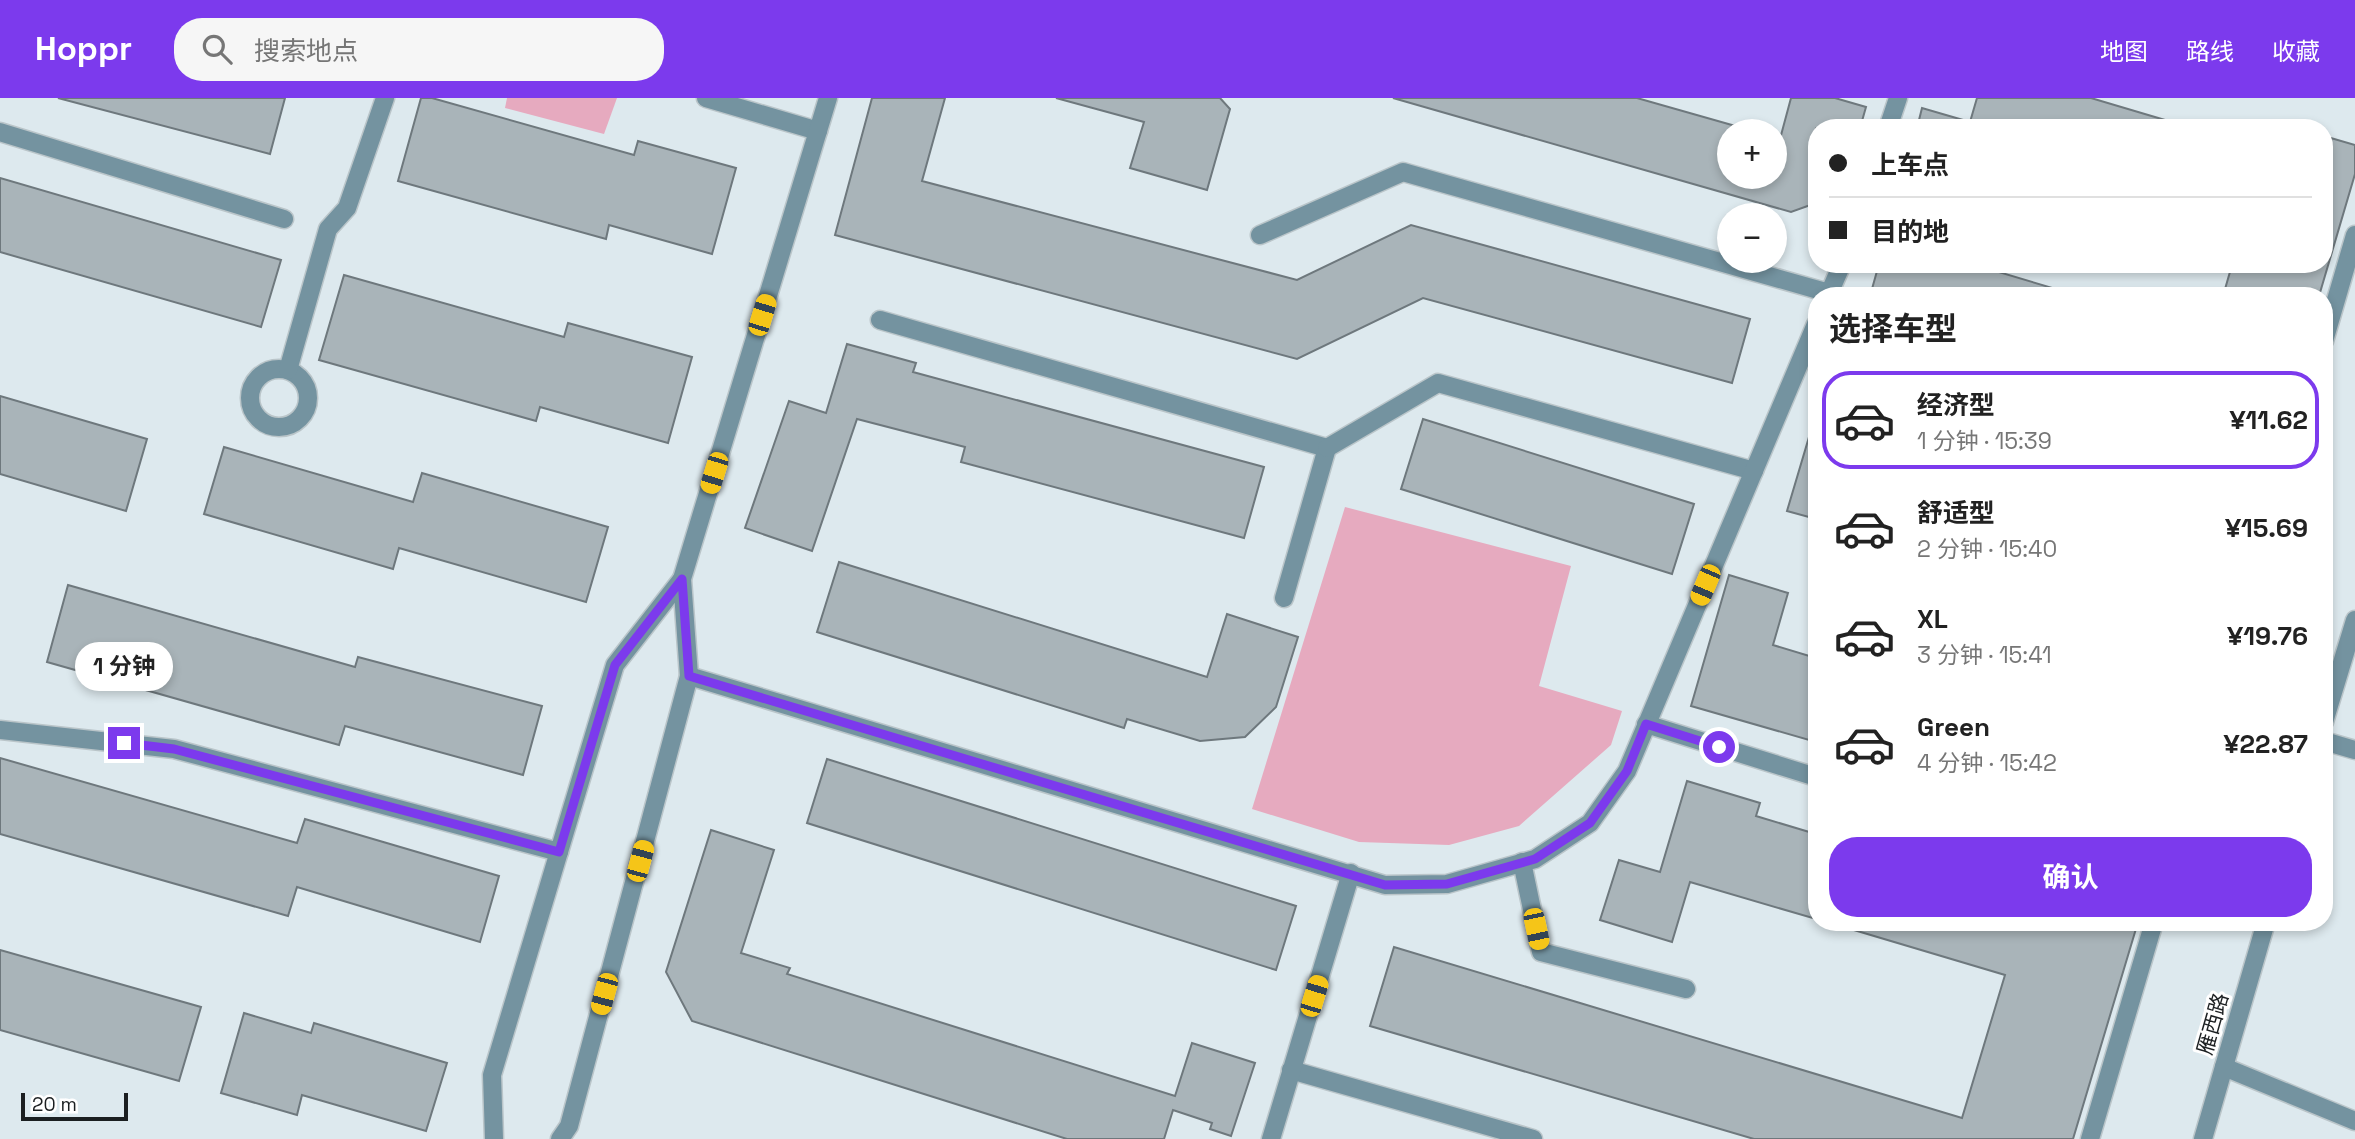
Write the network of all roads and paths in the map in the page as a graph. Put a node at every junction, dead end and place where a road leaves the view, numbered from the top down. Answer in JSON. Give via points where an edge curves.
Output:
{"nodes":[{"id":1,"x":385,"y":98,"type":"edge"},
{"id":2,"x":706,"y":98,"type":"edge"},
{"id":3,"x":828,"y":98,"type":"edge"},
{"id":4,"x":1898,"y":98,"type":"edge"},
{"id":5,"x":1891,"y":119,"type":"edge"},
{"id":6,"x":818,"y":131,"type":"junction"},
{"id":7,"x":0,"y":132,"type":"edge"},
{"id":8,"x":284,"y":219,"type":"dead end"},
{"id":9,"x":1260,"y":235,"type":"dead end"},
{"id":10,"x":2355,"y":235,"type":"edge"},
{"id":11,"x":1808,"y":289,"type":"edge"},
{"id":12,"x":2333,"y":310,"type":"edge"},
{"id":13,"x":880,"y":320,"type":"dead end"},
{"id":14,"x":1808,"y":343,"type":"edge"},
{"id":15,"x":288,"y":370,"type":"dead end"},
{"id":16,"x":1327,"y":448,"type":"junction"},
{"id":17,"x":1754,"y":471,"type":"junction"},
{"id":18,"x":682,"y":579,"type":"junction"},
{"id":19,"x":1284,"y":598,"type":"dead end"},
{"id":20,"x":2355,"y":620,"type":"edge"},
{"id":21,"x":689,"y":676,"type":"junction"},
{"id":22,"x":2333,"y":692,"type":"edge"},
{"id":23,"x":1646,"y":724,"type":"junction"},
{"id":24,"x":0,"y":730,"type":"edge"},
{"id":25,"x":2333,"y":744,"type":"edge"},
{"id":26,"x":2355,"y":750,"type":"edge"},
{"id":27,"x":1808,"y":775,"type":"edge"},
{"id":28,"x":559,"y":852,"type":"junction"},
{"id":29,"x":1522,"y":862,"type":"junction"},
{"id":30,"x":1351,"y":873,"type":"junction"},
{"id":31,"x":2151,"y":931,"type":"edge"},
{"id":32,"x":2263,"y":931,"type":"edge"},
{"id":33,"x":1686,"y":989,"type":"dead end"},
{"id":34,"x":2224,"y":1067,"type":"junction"},
{"id":35,"x":1291,"y":1070,"type":"junction"},
{"id":36,"x":2355,"y":1121,"type":"edge"},
{"id":37,"x":494,"y":1139,"type":"edge"},
{"id":38,"x":560,"y":1139,"type":"edge"},
{"id":39,"x":1271,"y":1139,"type":"edge"},
{"id":40,"x":1533,"y":1139,"type":"edge"},
{"id":41,"x":2090,"y":1139,"type":"edge"},
{"id":42,"x":2203,"y":1139,"type":"edge"}],
"edges":[{"from":1,"to":15,"type":"street","via":[[347,208],[328,229]]},
{"from":2,"to":6,"type":"street"},
{"from":3,"to":6,"type":"street"},
{"from":4,"to":5,"type":"street"},
{"from":6,"to":18,"type":"street"},
{"from":7,"to":8,"type":"street"},
{"from":9,"to":11,"type":"street","via":[[1403,172]]},
{"from":10,"to":12,"type":"street"},
{"from":13,"to":16,"type":"street"},
{"from":14,"to":17,"type":"street"},
{"from":16,"to":17,"type":"street","via":[[1438,383]]},
{"from":16,"to":19,"type":"street"},
{"from":17,"to":23,"type":"street"},
{"from":18,"to":21,"type":"street"},
{"from":18,"to":28,"type":"street","via":[[615,665]]},
{"from":20,"to":22,"type":"street"},
{"from":21,"to":30,"type":"street"},
{"from":21,"to":38,"type":"street","via":[[569,1126]]},
{"from":23,"to":27,"type":"street"},
{"from":23,"to":29,"type":"street","via":[[1627,771],[1590,823],[1535,859]]},
{"from":24,"to":28,"type":"street","via":[[174,749]]},
{"from":25,"to":26,"type":"street"},
{"from":28,"to":37,"type":"street","via":[[492,1075]]},
{"from":29,"to":30,"type":"street","via":[[1447,884],[1385,885]]},
{"from":29,"to":33,"type":"street","via":[[1541,951]]},
{"from":30,"to":35,"type":"street"},
{"from":31,"to":41,"type":"street"},
{"from":32,"to":34,"type":"street","name":"雁西路"},
{"from":34,"to":36,"type":"street"},
{"from":34,"to":42,"type":"street","name":"雁西路"},
{"from":35,"to":39,"type":"street"},
{"from":35,"to":40,"type":"street"}]}
